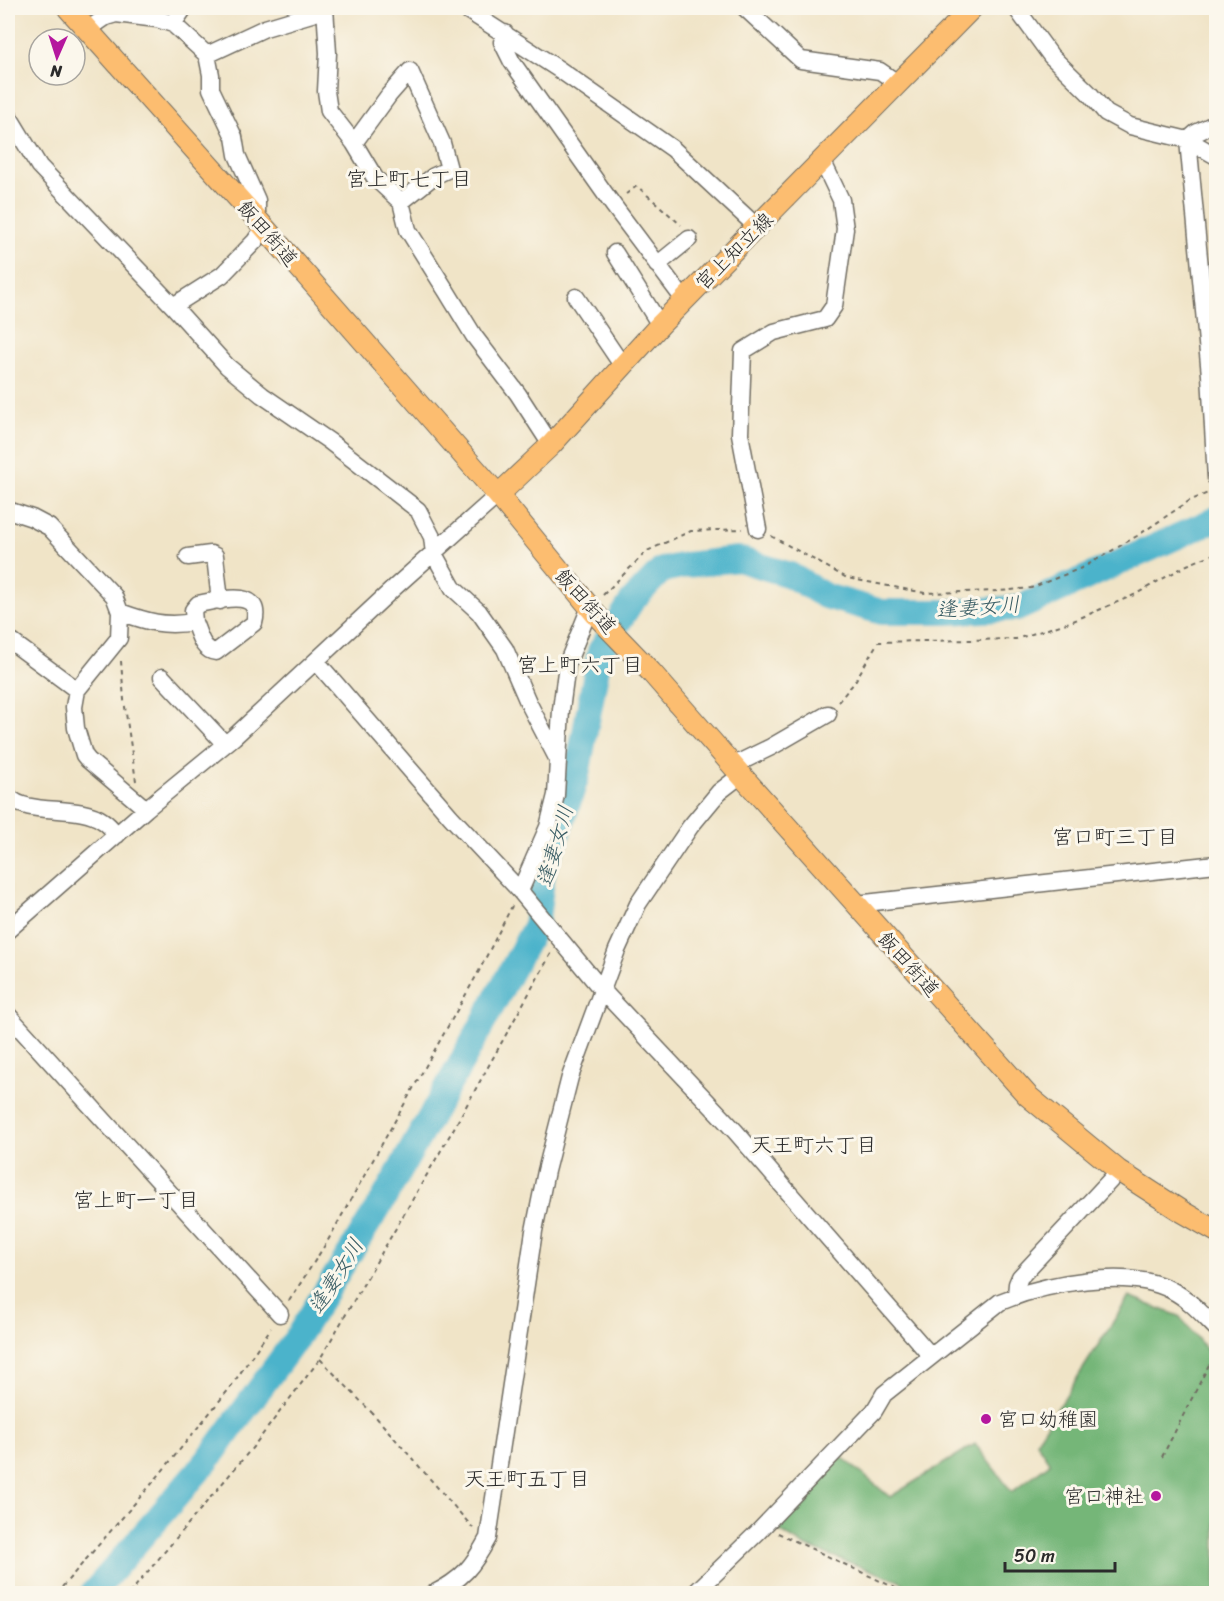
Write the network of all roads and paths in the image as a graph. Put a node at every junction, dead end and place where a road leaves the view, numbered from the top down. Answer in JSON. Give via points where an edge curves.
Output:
{"nodes":[{"id":1,"x":68,"y":8,"type":"edge"},
{"id":2,"x":184,"y":8,"type":"edge"},
{"id":3,"x":464,"y":8,"type":"edge"},
{"id":4,"x":745,"y":8,"type":"edge"},
{"id":5,"x":972,"y":8,"type":"edge"},
{"id":6,"x":1016,"y":8,"type":"edge"},
{"id":7,"x":325,"y":9,"type":"edge"},
{"id":8,"x":126,"y":11,"type":"edge"},
{"id":9,"x":173,"y":24,"type":"junction"},
{"id":10,"x":84,"y":27,"type":"edge"},
{"id":11,"x":87,"y":30,"type":"joint"},
{"id":12,"x":505,"y":33,"type":"junction"},
{"id":13,"x":207,"y":55,"type":"junction"},
{"id":14,"x":896,"y":82,"type":"junction"},
{"id":15,"x":9,"y":122,"type":"edge"},
{"id":16,"x":1216,"y":123,"type":"edge"},
{"id":17,"x":1188,"y":140,"type":"junction"},
{"id":18,"x":354,"y":143,"type":"junction"},
{"id":19,"x":1216,"y":156,"type":"edge"},
{"id":20,"x":822,"y":160,"type":"junction"},
{"id":21,"x":401,"y":202,"type":"junction"},
{"id":22,"x":613,"y":205,"type":"junction"},
{"id":23,"x":260,"y":224,"type":"junction"},
{"id":24,"x":757,"y":227,"type":"junction"},
{"id":25,"x":687,"y":235,"type":"joint"},
{"id":26,"x":615,"y":253,"type":"dead end"},
{"id":27,"x":657,"y":265,"type":"junction"},
{"id":28,"x":576,"y":297,"type":"dead end"},
{"id":29,"x":685,"y":301,"type":"junction"},
{"id":30,"x":173,"y":306,"type":"junction"},
{"id":31,"x":660,"y":326,"type":"junction"},
{"id":32,"x":622,"y":365,"type":"junction"},
{"id":33,"x":551,"y":445,"type":"junction"},
{"id":34,"x":1216,"y":479,"type":"edge"},
{"id":35,"x":1216,"y":489,"type":"edge"},
{"id":36,"x":498,"y":495,"type":"junction"},
{"id":37,"x":8,"y":510,"type":"edge"},
{"id":38,"x":758,"y":529,"type":"junction"},
{"id":39,"x":1216,"y":553,"type":"edge"},
{"id":40,"x":434,"y":554,"type":"junction"},
{"id":41,"x":188,"y":557,"type":"dead end"},
{"id":42,"x":220,"y":601,"type":"junction"},
{"id":43,"x":120,"y":612,"type":"junction"},
{"id":44,"x":594,"y":612,"type":"junction"},
{"id":45,"x":194,"y":622,"type":"junction"},
{"id":46,"x":119,"y":638,"type":"junction"},
{"id":47,"x":8,"y":639,"type":"edge"},
{"id":48,"x":316,"y":661,"type":"junction"},
{"id":49,"x":162,"y":677,"type":"dead end"},
{"id":50,"x":77,"y":690,"type":"junction"},
{"id":51,"x":828,"y":714,"type":"joint"},
{"id":52,"x":225,"y":744,"type":"junction"},
{"id":53,"x":558,"y":760,"type":"junction"},
{"id":54,"x":737,"y":770,"type":"junction"},
{"id":55,"x":8,"y":796,"type":"edge"},
{"id":56,"x":146,"y":809,"type":"junction"},
{"id":57,"x":117,"y":835,"type":"junction"},
{"id":58,"x":1216,"y":864,"type":"edge"},
{"id":59,"x":522,"y":894,"type":"junction"},
{"id":60,"x":856,"y":904,"type":"junction"},
{"id":61,"x":8,"y":930,"type":"edge"},
{"id":62,"x":556,"y":935,"type":"junction"},
{"id":63,"x":602,"y":990,"type":"junction"},
{"id":64,"x":8,"y":1015,"type":"edge"},
{"id":65,"x":1119,"y":1171,"type":"junction"},
{"id":66,"x":1216,"y":1231,"type":"edge"},
{"id":67,"x":1016,"y":1295,"type":"junction"},
{"id":68,"x":280,"y":1314,"type":"junction"},
{"id":69,"x":1216,"y":1328,"type":"edge"},
{"id":70,"x":1216,"y":1351,"type":"edge"},
{"id":71,"x":931,"y":1356,"type":"junction"},
{"id":72,"x":320,"y":1359,"type":"junction"},
{"id":73,"x":1162,"y":1457,"type":"dead end"},
{"id":74,"x":763,"y":1527,"type":"junction"},
{"id":75,"x":488,"y":1538,"type":"junction"},
{"id":76,"x":56,"y":1593,"type":"edge"},
{"id":77,"x":129,"y":1593,"type":"edge"},
{"id":78,"x":433,"y":1593,"type":"edge"},
{"id":79,"x":694,"y":1593,"type":"edge"},
{"id":80,"x":908,"y":1593,"type":"edge"}],
"edges":[{"from":1,"to":10,"type":"main road","name":"飯田街道"},
{"from":2,"to":9,"type":"street"},
{"from":3,"to":12,"type":"street"},
{"from":4,"to":14,"type":"street","via":[[801,60],[880,70]]},
{"from":5,"to":14,"type":"main road","name":"宮上知立線"},
{"from":6,"to":17,"type":"street","via":[[1051,57],[1106,113],[1130,126]]},
{"from":7,"to":13,"type":"street","via":[[265,28]]},
{"from":7,"to":18,"type":"street","via":[[329,111]]},
{"from":8,"to":9,"type":"street"},
{"from":8,"to":11,"type":"street","via":[[106,17]]},
{"from":9,"to":13,"type":"street"},
{"from":11,"to":23,"type":"main road","name":"飯田街道"},
{"from":12,"to":22,"type":"street","via":[[502,42],[512,62]]},
{"from":12,"to":24,"type":"street","via":[[673,148]]},
{"from":13,"to":23,"type":"street","via":[[211,89],[257,200]]},
{"from":14,"to":20,"type":"main road","name":"宮上知立線"},
{"from":15,"to":30,"type":"street","via":[[39,166]]},
{"from":16,"to":17,"type":"street"},
{"from":17,"to":19,"type":"street"},
{"from":17,"to":34,"type":"street"},
{"from":18,"to":21,"type":"street","via":[[375,178]]},
{"from":18,"to":21,"type":"street","via":[[410,71],[442,143],[449,169]]},
{"from":20,"to":24,"type":"main road","name":"宮上知立線"},
{"from":20,"to":38,"type":"street","via":[[841,200],[845,229],[834,306],[825,319],[774,332],[743,351],[740,434]]},
{"from":21,"to":33,"type":"street","via":[[408,230],[474,336]]},
{"from":22,"to":25,"type":"path","via":[[637,186]]},
{"from":22,"to":27,"type":"street"},
{"from":23,"to":30,"type":"street","via":[[255,240],[222,275]]},
{"from":23,"to":36,"type":"main road","name":"飯田街道"},
{"from":24,"to":29,"type":"main road","name":"宮上知立線"},
{"from":25,"to":27,"type":"street"},
{"from":26,"to":31,"type":"street"},
{"from":27,"to":29,"type":"street"},
{"from":28,"to":32,"type":"street"},
{"from":29,"to":31,"type":"main road","name":"宮上知立線"},
{"from":30,"to":40,"type":"street","via":[[239,377],[418,510],[432,537]]},
{"from":31,"to":32,"type":"main road","name":"宮上知立線"},
{"from":32,"to":33,"type":"main road","name":"宮上知立線"},
{"from":33,"to":36,"type":"main road","name":"宮上知立線"},
{"from":35,"to":38,"type":"path","via":[[1189,501],[1084,567],[1031,588],[1000,591],[925,592],[847,578]]},
{"from":36,"to":40,"type":"street"},
{"from":36,"to":44,"type":"main road","name":"飯田街道"},
{"from":37,"to":43,"type":"street","via":[[49,526],[114,596]]},
{"from":38,"to":44,"type":"path","via":[[692,531],[647,551]]},
{"from":39,"to":51,"type":"path","via":[[1134,595],[1017,639],[878,642],[854,683]]},
{"from":40,"to":48,"type":"street"},
{"from":40,"to":53,"type":"street","via":[[453,588],[499,638]]},
{"from":41,"to":42,"type":"street","via":[[215,556]]},
{"from":42,"to":45,"type":"street","via":[[198,604],[193,610]]},
{"from":42,"to":45,"type":"street","via":[[243,598],[253,607],[254,622],[216,652],[209,652]]},
{"from":43,"to":45,"type":"street","via":[[154,624]]},
{"from":43,"to":46,"type":"street"},
{"from":44,"to":53,"type":"street","via":[[567,664]]},
{"from":44,"to":54,"type":"main road","name":"飯田街道"},
{"from":46,"to":50,"type":"street"},
{"from":46,"to":56,"type":"path","via":[[137,785]]},
{"from":47,"to":50,"type":"street"},
{"from":48,"to":52,"type":"street"},
{"from":48,"to":59,"type":"street"},
{"from":49,"to":52,"type":"street"},
{"from":50,"to":56,"type":"street","via":[[75,717],[84,755]]},
{"from":51,"to":54,"type":"street"},
{"from":52,"to":56,"type":"street"},
{"from":53,"to":59,"type":"street","via":[[556,795],[548,827]]},
{"from":54,"to":60,"type":"main road","name":"飯田街道"},
{"from":54,"to":63,"type":"street","via":[[690,827],[638,904]]},
{"from":55,"to":57,"type":"street","via":[[19,805],[90,814],[104,821]]},
{"from":56,"to":57,"type":"street"},
{"from":57,"to":61,"type":"street"},
{"from":58,"to":60,"type":"street"},
{"from":59,"to":62,"type":"street"},
{"from":59,"to":68,"type":"path","via":[[327,1242]]},
{"from":60,"to":65,"type":"main road","name":"飯田街道","via":[[1028,1096]]},
{"from":62,"to":63,"type":"street"},
{"from":62,"to":72,"type":"path","via":[[454,1128]]},
{"from":63,"to":71,"type":"street","via":[[735,1131]]},
{"from":63,"to":75,"type":"street","via":[[570,1077],[546,1171]]},
{"from":64,"to":68,"type":"street"},
{"from":65,"to":66,"type":"main road","name":"飯田街道"},
{"from":65,"to":67,"type":"street","via":[[1020,1277]]},
{"from":67,"to":69,"type":"street","via":[[1117,1278],[1153,1282],[1182,1296]]},
{"from":67,"to":71,"type":"street","via":[[1000,1302]]},
{"from":68,"to":76,"type":"path","via":[[230,1388]]},
{"from":70,"to":73,"type":"path"},
{"from":71,"to":74,"type":"street","via":[[884,1394],[874,1411]]},
{"from":72,"to":75,"type":"path","via":[[471,1527]]},
{"from":72,"to":77,"type":"path","via":[[253,1447]]},
{"from":74,"to":79,"type":"street"},
{"from":74,"to":80,"type":"path"},
{"from":75,"to":78,"type":"street","via":[[465,1573]]}]}
